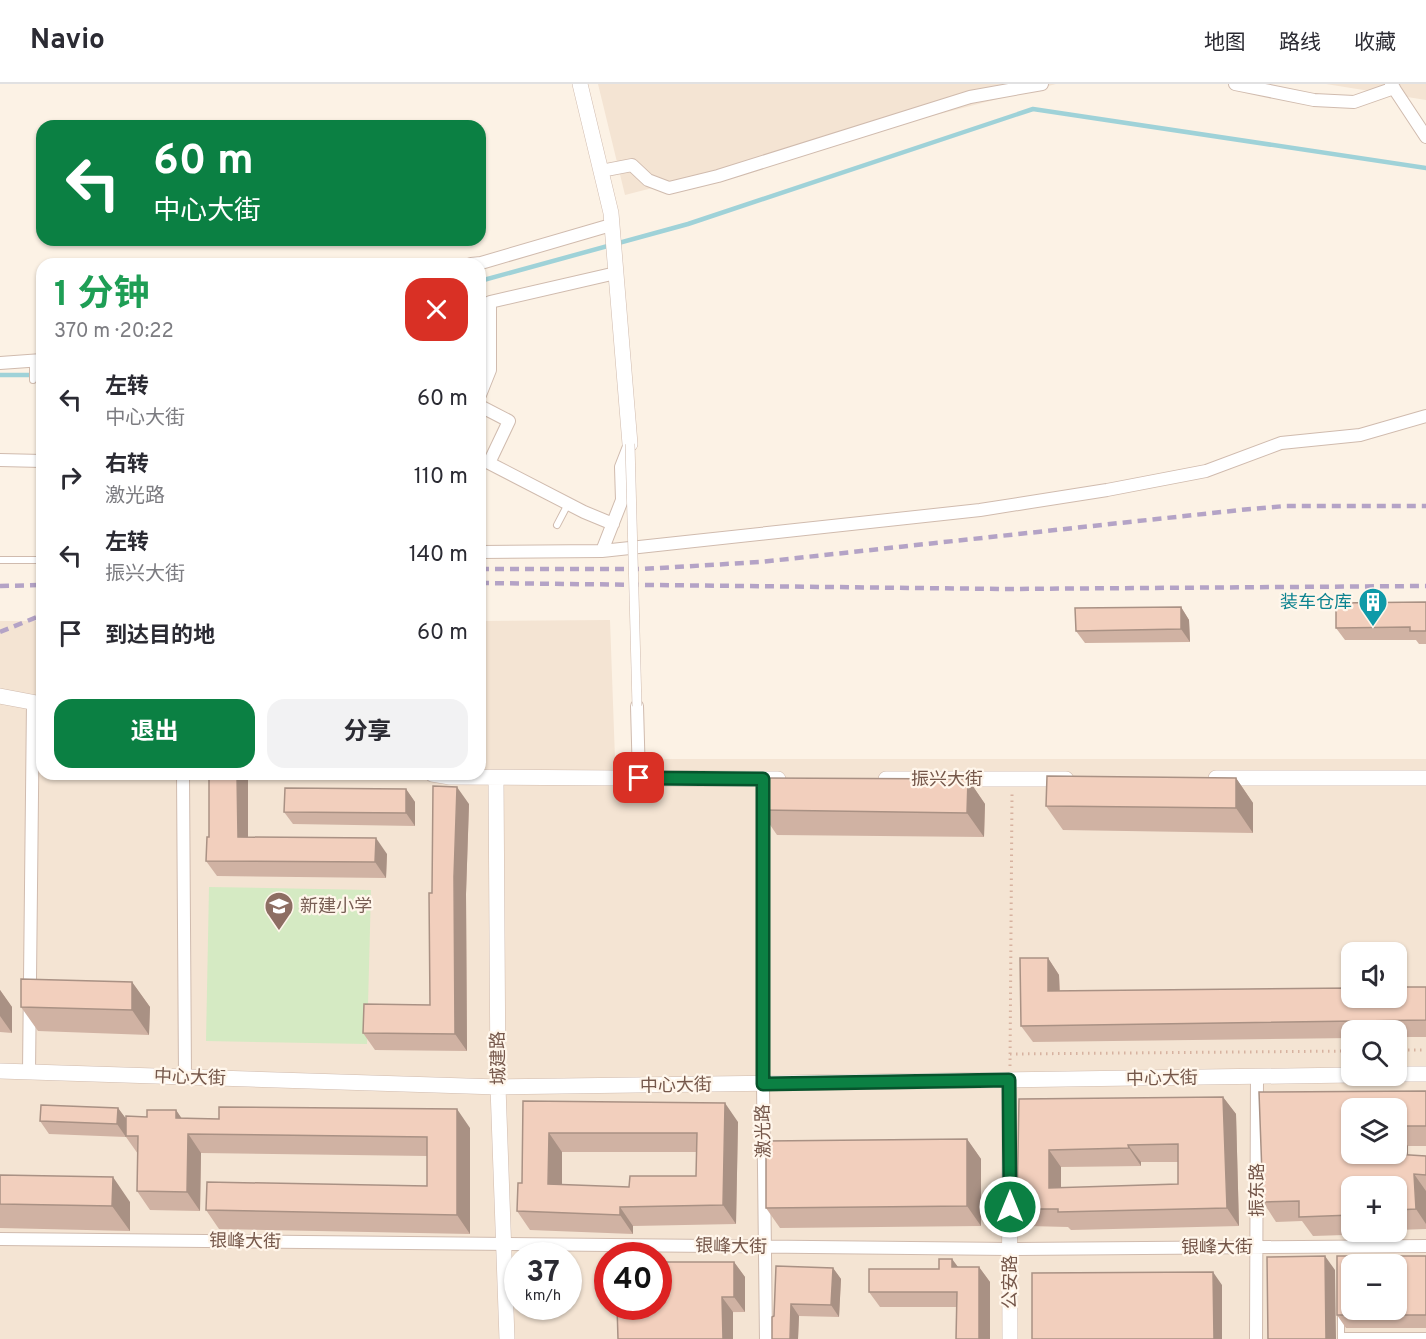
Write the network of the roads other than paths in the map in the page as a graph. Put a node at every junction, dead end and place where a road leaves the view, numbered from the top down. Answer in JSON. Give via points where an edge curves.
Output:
{"nodes":[{"id":1,"x":580,"y":84,"type":"edge"},
{"id":2,"x":1042,"y":84,"type":"edge"},
{"id":3,"x":1235,"y":84,"type":"edge"},
{"id":4,"x":1393,"y":86,"type":"edge"},
{"id":5,"x":1426,"y":137,"type":"edge"},
{"id":6,"x":601,"y":171,"type":"junction"},
{"id":7,"x":613,"y":238,"type":"junction"},
{"id":8,"x":486,"y":262,"type":"edge"},
{"id":9,"x":616,"y":273,"type":"junction"},
{"id":10,"x":486,"y":303,"type":"edge"},
{"id":11,"x":486,"y":316,"type":"edge"},
{"id":12,"x":36,"y":360,"type":"edge"},
{"id":13,"x":0,"y":363,"type":"edge"},
{"id":14,"x":36,"y":365,"type":"edge"},
{"id":15,"x":486,"y":380,"type":"edge"},
{"id":16,"x":33,"y":381,"type":"dead end"},
{"id":17,"x":486,"y":409,"type":"edge"},
{"id":18,"x":1426,"y":416,"type":"edge"},
{"id":19,"x":630,"y":444,"type":"junction"},
{"id":20,"x":486,"y":459,"type":"edge"},
{"id":21,"x":0,"y":460,"type":"edge"},
{"id":22,"x":36,"y":461,"type":"edge"},
{"id":23,"x":486,"y":462,"type":"edge"},
{"id":24,"x":568,"y":504,"type":"junction"},
{"id":25,"x":613,"y":524,"type":"junction"},
{"id":26,"x":557,"y":525,"type":"dead end"},
{"id":27,"x":602,"y":551,"type":"junction"},
{"id":28,"x":486,"y":552,"type":"edge"},
{"id":29,"x":0,"y":560,"type":"edge"},
{"id":30,"x":36,"y":560,"type":"edge"},
{"id":31,"x":0,"y":696,"type":"edge"},
{"id":32,"x":36,"y":703,"type":"edge"},
{"id":33,"x":637,"y":706,"type":"joint"},
{"id":34,"x":36,"y":749,"type":"edge"},
{"id":35,"x":486,"y":778,"type":"edge"},
{"id":36,"x":496,"y":778,"type":"junction"},
{"id":37,"x":639,"y":778,"type":"junction"},
{"id":38,"x":1083,"y":778,"type":"edge"},
{"id":39,"x":1201,"y":778,"type":"edge"},
{"id":40,"x":1426,"y":778,"type":"edge"},
{"id":41,"x":763,"y":779,"type":"junction"},
{"id":42,"x":794,"y":779,"type":"edge"},
{"id":43,"x":875,"y":779,"type":"edge"},
{"id":44,"x":183,"y":780,"type":"edge"},
{"id":45,"x":0,"y":1071,"type":"edge"},
{"id":46,"x":29,"y":1072,"type":"junction"},
{"id":47,"x":1407,"y":1074,"type":"edge"},
{"id":48,"x":1426,"y":1074,"type":"edge"},
{"id":49,"x":1341,"y":1075,"type":"edge"},
{"id":50,"x":185,"y":1077,"type":"junction"},
{"id":51,"x":1257,"y":1077,"type":"junction"},
{"id":52,"x":1009,"y":1080,"type":"junction"},
{"id":53,"x":763,"y":1084,"type":"junction"},
{"id":54,"x":498,"y":1087,"type":"junction"},
{"id":55,"x":0,"y":1239,"type":"edge"},
{"id":56,"x":504,"y":1244,"type":"joint"},
{"id":57,"x":582,"y":1245,"type":"edge"},
{"id":58,"x":765,"y":1246,"type":"junction"},
{"id":59,"x":1426,"y":1246,"type":"edge"},
{"id":60,"x":1257,"y":1247,"type":"junction"},
{"id":61,"x":1010,"y":1249,"type":"junction"},
{"id":62,"x":506,"y":1320,"type":"edge"},
{"id":63,"x":1341,"y":1320,"type":"edge"},
{"id":64,"x":1426,"y":1336,"type":"edge"},
{"id":65,"x":1341,"y":1338,"type":"edge"},
{"id":66,"x":507,"y":1339,"type":"edge"},
{"id":67,"x":766,"y":1339,"type":"edge"},
{"id":68,"x":1010,"y":1339,"type":"edge"},
{"id":69,"x":1256,"y":1339,"type":"edge"}],
"edges":[{"from":1,"to":6,"type":"street"},
{"from":2,"to":6,"type":"street","via":[[970,97],[669,188],[648,180],[632,165]]},
{"from":3,"to":4,"type":"street","via":[[1314,100],[1354,102]]},
{"from":4,"to":5,"type":"street"},
{"from":6,"to":7,"type":"street"},
{"from":7,"to":8,"type":"street"},
{"from":7,"to":9,"type":"street"},
{"from":9,"to":10,"type":"street"},
{"from":9,"to":19,"type":"street"},
{"from":11,"to":15,"type":"street","via":[[490,370]]},
{"from":12,"to":13,"type":"street"},
{"from":14,"to":16,"type":"lane"},
{"from":17,"to":20,"type":"street","via":[[509,421]]},
{"from":18,"to":27,"type":"street","via":[[1360,435],[1281,443],[1206,471],[1107,490],[980,510]]},
{"from":19,"to":25,"type":"street","via":[[621,467],[622,500]]},
{"from":19,"to":33,"type":"street","bridge":true},
{"from":21,"to":22,"type":"street"},
{"from":23,"to":24,"type":"street"},
{"from":24,"to":25,"type":"street"},
{"from":24,"to":26,"type":"lane"},
{"from":25,"to":27,"type":"street"},
{"from":27,"to":28,"type":"street"},
{"from":29,"to":30,"type":"lane"},
{"from":31,"to":32,"type":"street"},
{"from":33,"to":37,"type":"street"},
{"from":34,"to":46,"type":"street"},
{"from":35,"to":36,"type":"street"},
{"from":36,"to":37,"type":"street"},
{"from":36,"to":54,"type":"street","name":"城建路"},
{"from":37,"to":41,"type":"street"},
{"from":38,"to":43,"type":"street","name":"振兴大街"},
{"from":39,"to":40,"type":"street"},
{"from":41,"to":42,"type":"street"},
{"from":41,"to":53,"type":"street","name":"激光路"},
{"from":44,"to":50,"type":"street"},
{"from":45,"to":46,"type":"street","name":"中心大街"},
{"from":46,"to":50,"type":"street","name":"中心大街"},
{"from":47,"to":48,"type":"street"},
{"from":49,"to":51,"type":"street","name":"中心大街"},
{"from":50,"to":54,"type":"street","name":"中心大街"},
{"from":51,"to":52,"type":"street","name":"中心大街"},
{"from":51,"to":60,"type":"street","name":"振东路"},
{"from":52,"to":53,"type":"street","name":"中心大街"},
{"from":52,"to":61,"type":"street","name":"公安路"},
{"from":53,"to":54,"type":"street","name":"中心大街"},
{"from":53,"to":58,"type":"street","name":"激光路"},
{"from":54,"to":56,"type":"street","name":"城建路"},
{"from":55,"to":56,"type":"street","name":"银峰大街"},
{"from":57,"to":58,"type":"street","name":"银峰大街"},
{"from":58,"to":61,"type":"street","name":"银峰大街"},
{"from":58,"to":67,"type":"street","name":"激光路"},
{"from":59,"to":60,"type":"street","name":"银峰大街","via":[[1340,1252]]},
{"from":60,"to":61,"type":"street","name":"银峰大街"},
{"from":60,"to":69,"type":"street","name":"振东路"},
{"from":61,"to":68,"type":"street","name":"公安路"},
{"from":62,"to":66,"type":"street","name":"城建路"},
{"from":63,"to":65,"type":"lane"},
{"from":64,"to":65,"type":"lane"}]}
